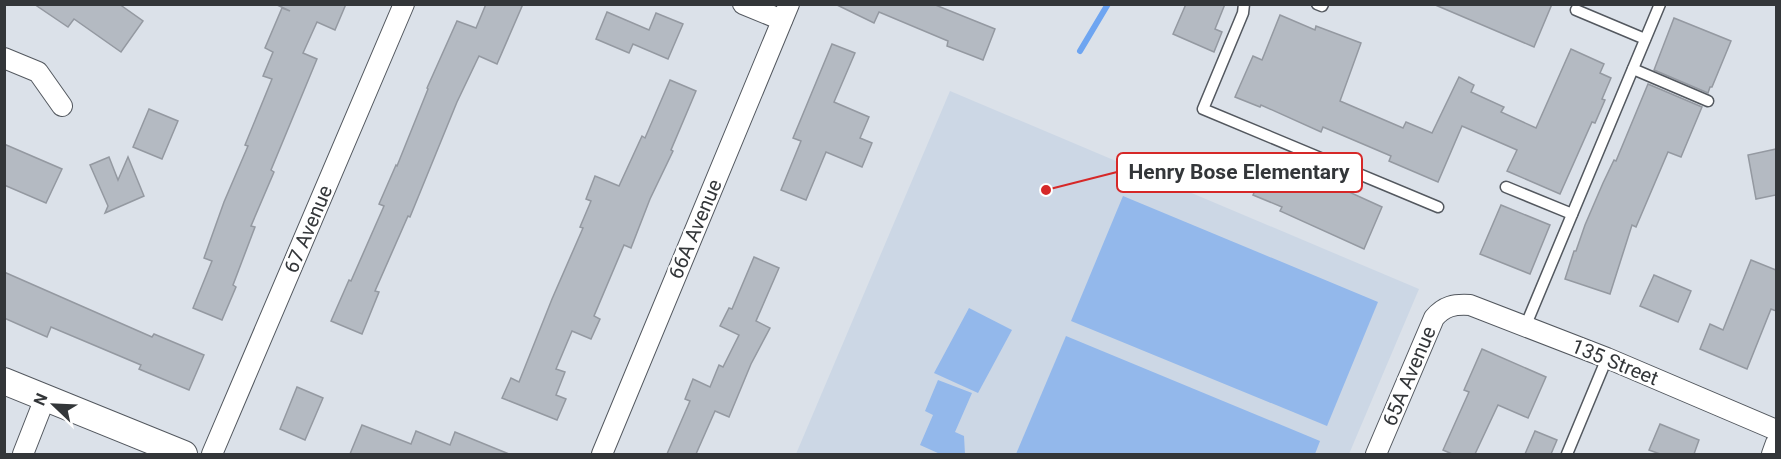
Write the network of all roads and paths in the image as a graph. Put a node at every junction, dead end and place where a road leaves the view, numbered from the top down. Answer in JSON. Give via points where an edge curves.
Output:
{"nodes":[{"id":1,"x":404,"y":4,"type":"edge"},
{"id":2,"x":743,"y":4,"type":"edge"},
{"id":3,"x":1244,"y":4,"type":"edge"},
{"id":4,"x":1317,"y":4,"type":"edge"},
{"id":5,"x":1323,"y":4,"type":"edge"},
{"id":6,"x":1660,"y":4,"type":"edge"},
{"id":7,"x":1576,"y":10,"type":"dead end"},
{"id":8,"x":785,"y":12,"type":"edge"},
{"id":9,"x":1645,"y":39,"type":"junction"},
{"id":10,"x":4,"y":58,"type":"edge"},
{"id":11,"x":1633,"y":69,"type":"junction"},
{"id":12,"x":1708,"y":101,"type":"dead end"},
{"id":13,"x":62,"y":106,"type":"dead end"},
{"id":14,"x":1506,"y":187,"type":"dead end"},
{"id":15,"x":1438,"y":207,"type":"dead end"},
{"id":16,"x":1572,"y":214,"type":"junction"},
{"id":17,"x":1451,"y":305,"type":"joint"},
{"id":18,"x":1525,"y":327,"type":"junction"},
{"id":19,"x":1607,"y":358,"type":"junction"},
{"id":20,"x":4,"y":381,"type":"edge"},
{"id":21,"x":45,"y":398,"type":"junction"},
{"id":22,"x":1776,"y":430,"type":"edge"},
{"id":23,"x":1776,"y":443,"type":"edge"},
{"id":24,"x":23,"y":454,"type":"edge"},
{"id":25,"x":184,"y":454,"type":"edge"},
{"id":26,"x":212,"y":454,"type":"edge"},
{"id":27,"x":602,"y":454,"type":"edge"},
{"id":28,"x":1376,"y":454,"type":"edge"},
{"id":29,"x":1567,"y":454,"type":"edge"},
{"id":30,"x":1772,"y":454,"type":"edge"}],
"edges":[{"from":1,"to":26,"type":"street","name":"67 Avenue"},
{"from":2,"to":8,"type":"street"},
{"from":3,"to":15,"type":"lane","via":[[1203,109]]},
{"from":4,"to":5,"type":"lane"},
{"from":6,"to":9,"type":"lane"},
{"from":7,"to":9,"type":"lane"},
{"from":8,"to":27,"type":"street","name":"66A Avenue"},
{"from":9,"to":11,"type":"lane"},
{"from":10,"to":13,"type":"street","via":[[39,72]]},
{"from":11,"to":12,"type":"lane"},
{"from":11,"to":16,"type":"lane"},
{"from":14,"to":16,"type":"lane"},
{"from":16,"to":18,"type":"lane"},
{"from":17,"to":18,"type":"street","name":"135 Street","via":[[1470,305]]},
{"from":17,"to":28,"type":"street","name":"65A Avenue","via":[[1434,318]]},
{"from":18,"to":19,"type":"street","name":"135 Street"},
{"from":19,"to":22,"type":"street","name":"135 Street"},
{"from":19,"to":29,"type":"lane"},
{"from":20,"to":21,"type":"street"},
{"from":21,"to":24,"type":"street"},
{"from":21,"to":25,"type":"street"},
{"from":23,"to":30,"type":"street"}]}
